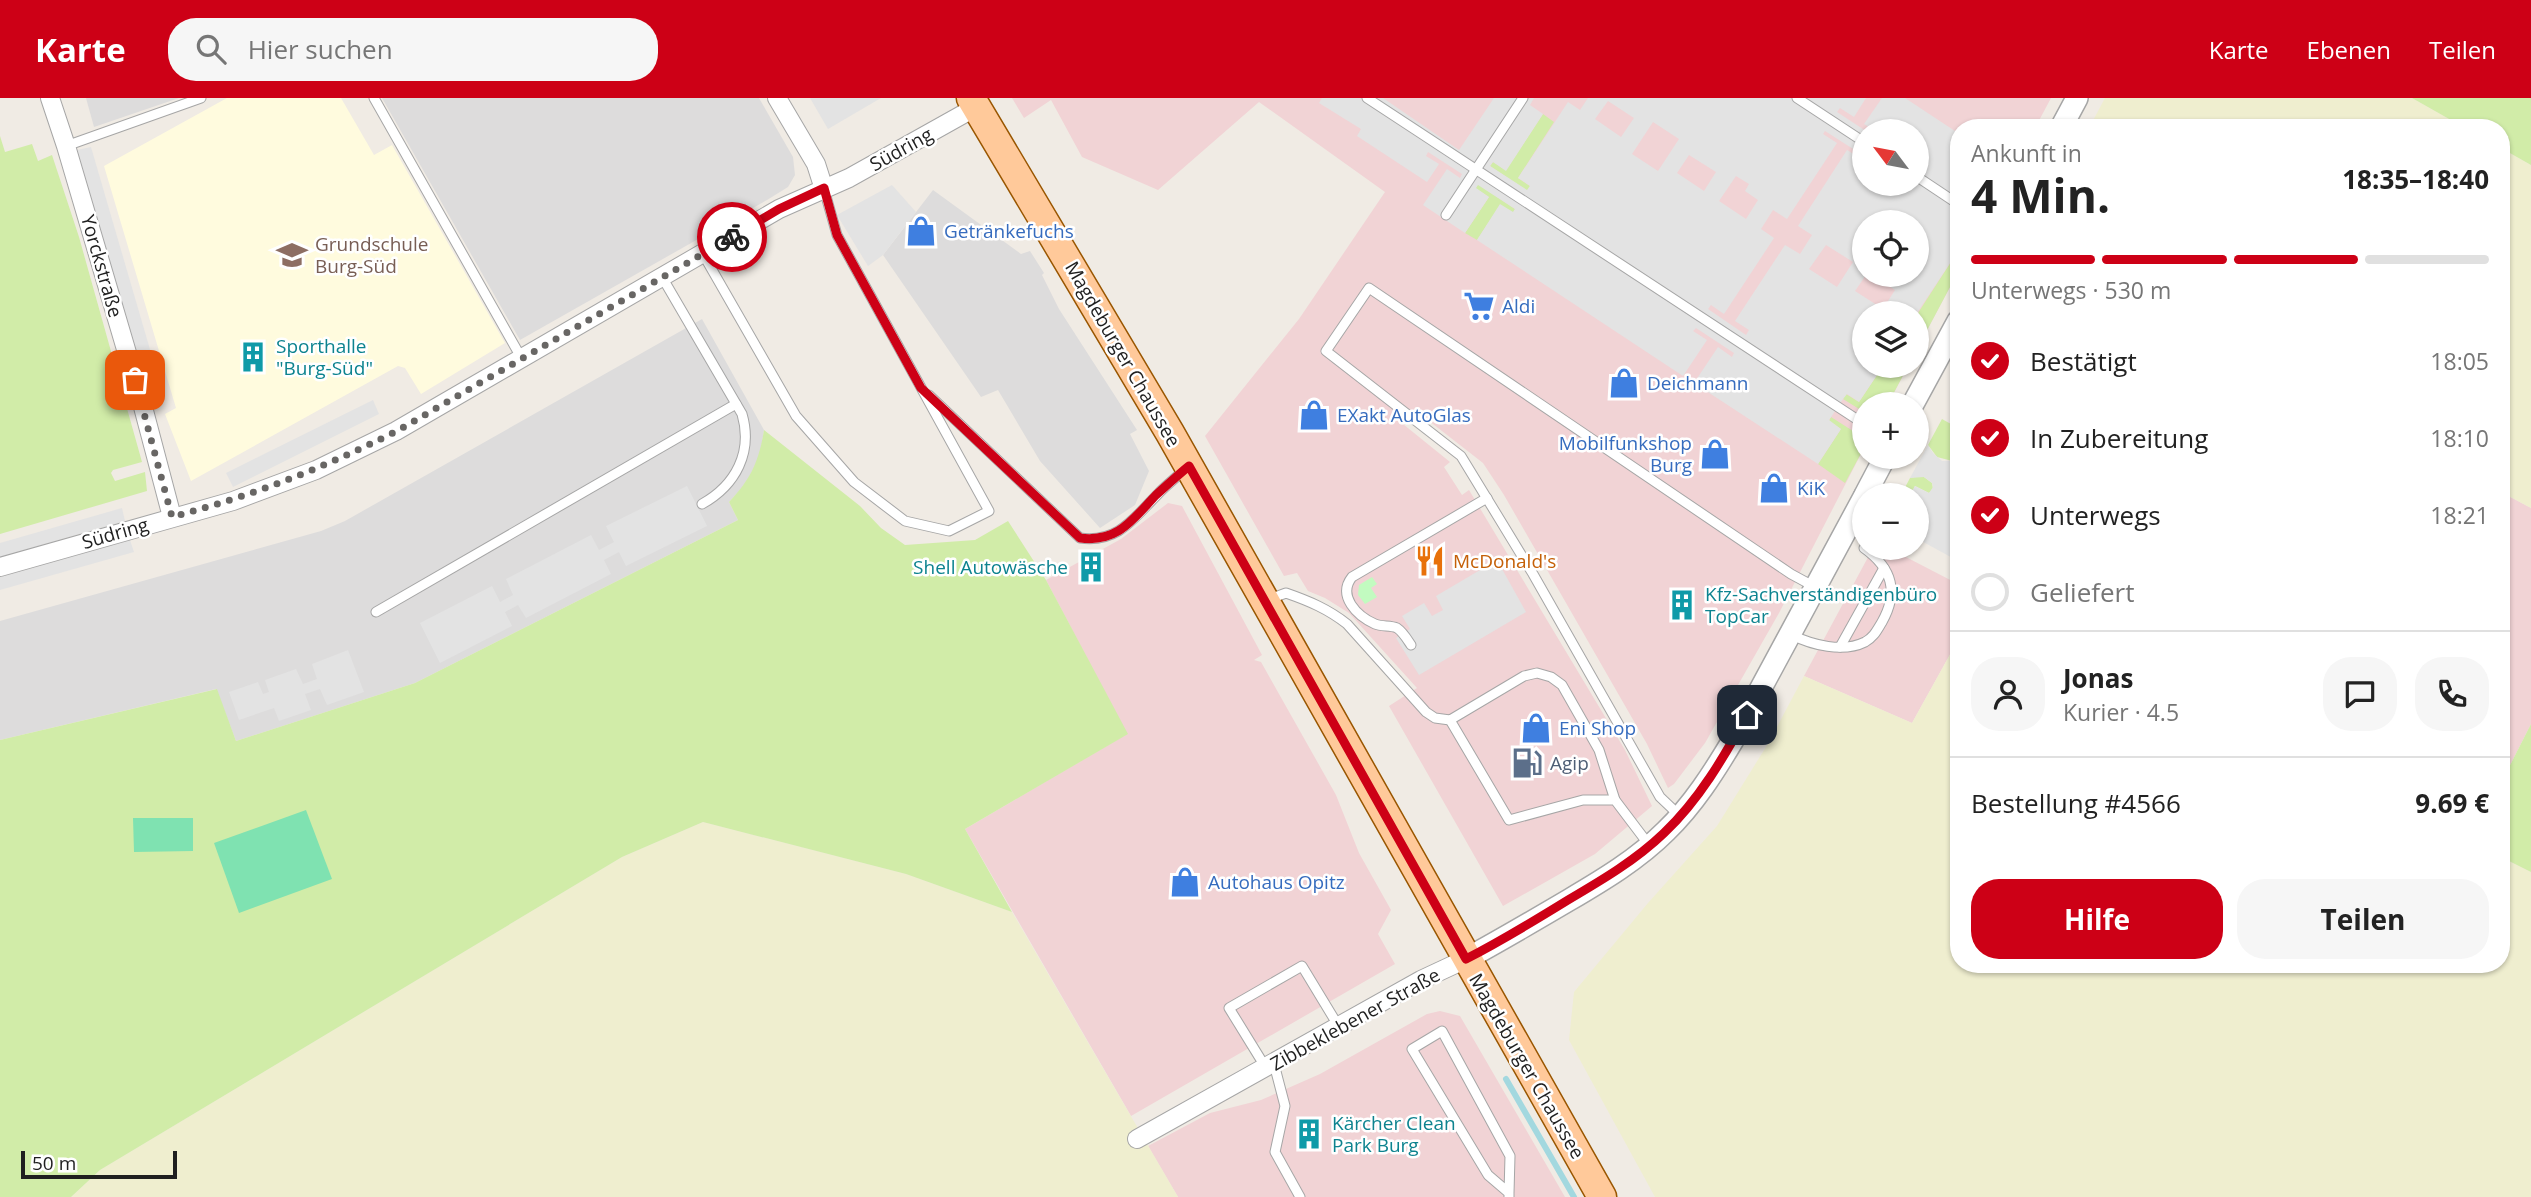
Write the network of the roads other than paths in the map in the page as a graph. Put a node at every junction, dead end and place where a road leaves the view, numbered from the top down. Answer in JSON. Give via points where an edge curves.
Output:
{"nodes":[{"id":1,"x":50,"y":98,"type":"edge"},
{"id":2,"x":201,"y":98,"type":"edge"},
{"id":3,"x":374,"y":98,"type":"edge"},
{"id":4,"x":777,"y":98,"type":"edge"},
{"id":5,"x":1367,"y":98,"type":"edge"},
{"id":6,"x":1523,"y":98,"type":"edge"},
{"id":7,"x":1797,"y":98,"type":"edge"},
{"id":8,"x":2077,"y":98,"type":"edge"},
{"id":9,"x":974,"y":102,"type":"edge"},
{"id":10,"x":2066,"y":119,"type":"edge"},
{"id":11,"x":1852,"y":134,"type":"edge"},
{"id":12,"x":66,"y":146,"type":"junction"},
{"id":13,"x":1477,"y":169,"type":"junction"},
{"id":14,"x":1929,"y":185,"type":"edge"},
{"id":15,"x":824,"y":188,"type":"junction"},
{"id":16,"x":1950,"y":199,"type":"edge"},
{"id":17,"x":1446,"y":215,"type":"dead end"},
{"id":18,"x":703,"y":254,"type":"junction"},
{"id":19,"x":662,"y":277,"type":"junction"},
{"id":20,"x":1950,"y":336,"type":"edge"},
{"id":21,"x":522,"y":359,"type":"junction"},
{"id":22,"x":921,"y":388,"type":"junction"},
{"id":23,"x":1920,"y":392,"type":"edge"},
{"id":24,"x":736,"y":404,"type":"junction"},
{"id":25,"x":1852,"y":416,"type":"edge"},
{"id":26,"x":1189,"y":466,"type":"junction"},
{"id":27,"x":1487,"y":498,"type":"junction"},
{"id":28,"x":702,"y":504,"type":"dead end"},
{"id":29,"x":172,"y":517,"type":"junction"},
{"id":30,"x":1852,"y":519,"type":"edge"},
{"id":31,"x":1843,"y":536,"type":"junction"},
{"id":32,"x":1852,"y":541,"type":"edge"},
{"id":33,"x":1879,"y":560,"type":"edge"},
{"id":34,"x":0,"y":566,"type":"edge"},
{"id":35,"x":1884,"y":568,"type":"junction"},
{"id":36,"x":1815,"y":587,"type":"junction"},
{"id":37,"x":1265,"y":600,"type":"junction"},
{"id":38,"x":376,"y":612,"type":"dead end"},
{"id":39,"x":1790,"y":634,"type":"junction"},
{"id":40,"x":1412,"y":645,"type":"dead end"},
{"id":41,"x":1840,"y":647,"type":"junction"},
{"id":42,"x":1450,"y":720,"type":"junction"},
{"id":43,"x":1615,"y":800,"type":"junction"},
{"id":44,"x":1680,"y":816,"type":"junction"},
{"id":45,"x":1650,"y":846,"type":"junction"},
{"id":46,"x":1466,"y":959,"type":"junction"},
{"id":47,"x":1339,"y":1027,"type":"junction"},
{"id":48,"x":1270,"y":1066,"type":"junction"},
{"id":49,"x":1137,"y":1139,"type":"dead end"},
{"id":50,"x":1509,"y":1195,"type":"edge"},
{"id":51,"x":1300,"y":1197,"type":"edge"},
{"id":52,"x":1602,"y":1197,"type":"edge"}],
"edges":[{"from":1,"to":12,"type":"street","name":"Yorckstraße"},
{"from":2,"to":12,"type":"lane"},
{"from":3,"to":21,"type":"lane"},
{"from":4,"to":15,"type":"street","via":[[816,164]]},
{"from":5,"to":13,"type":"lane"},
{"from":6,"to":13,"type":"lane"},
{"from":7,"to":11,"type":"lane"},
{"from":8,"to":10,"type":"street"},
{"from":9,"to":15,"type":"street","name":"Südring","via":[[849,178]]},
{"from":9,"to":26,"type":"main road","name":"Magdeburger Chaussee"},
{"from":12,"to":29,"type":"street","name":"Yorckstraße"},
{"from":13,"to":17,"type":"lane"},
{"from":13,"to":25,"type":"lane"},
{"from":14,"to":16,"type":"lane"},
{"from":15,"to":18,"type":"street","name":"Südring"},
{"from":15,"to":22,"type":"lane","via":[[837,235]]},
{"from":18,"to":19,"type":"street","name":"Südring"},
{"from":18,"to":22,"type":"lane","via":[[796,415],[853,482],[905,522],[949,531],[989,511]]},
{"from":19,"to":21,"type":"street","name":"Südring"},
{"from":19,"to":24,"type":"lane"},
{"from":20,"to":23,"type":"street"},
{"from":21,"to":29,"type":"street","name":"Südring","via":[[397,431],[316,470],[233,501]]},
{"from":22,"to":26,"type":"lane","via":[[1080,538],[1106,537],[1134,521]]},
{"from":24,"to":28,"type":"lane","via":[[747,429],[742,458],[728,485]]},
{"from":24,"to":38,"type":"lane"},
{"from":26,"to":37,"type":"main road","name":"Magdeburger Chaussee"},
{"from":27,"to":36,"type":"lane","via":[[1461,456],[1326,351],[1369,288]]},
{"from":27,"to":40,"type":"lane","via":[[1352,577],[1346,585],[1350,604],[1376,624],[1399,629]]},
{"from":27,"to":44,"type":"lane","via":[[1660,797]]},
{"from":29,"to":34,"type":"street","name":"Südring"},
{"from":30,"to":31,"type":"street","name":"Zibbeklebener Straße"},
{"from":31,"to":32,"type":"lane"},
{"from":31,"to":36,"type":"street","name":"Zibbeklebener Straße"},
{"from":33,"to":35,"type":"lane"},
{"from":35,"to":41,"type":"lane"},
{"from":35,"to":41,"type":"lane","via":[[1893,593],[1891,606],[1874,636]]},
{"from":36,"to":39,"type":"street","name":"Zibbeklebener Straße"},
{"from":37,"to":42,"type":"lane","via":[[1286,593],[1335,615],[1426,712]]},
{"from":37,"to":46,"type":"main road","name":"Magdeburger Chaussee"},
{"from":39,"to":41,"type":"lane"},
{"from":39,"to":44,"type":"street","name":"Zibbeklebener Straße","via":[[1718,765]]},
{"from":42,"to":43,"type":"lane","via":[[1508,820],[1583,800]]},
{"from":42,"to":43,"type":"lane","via":[[1524,676],[1551,677],[1562,685],[1599,750]]},
{"from":43,"to":45,"type":"lane"},
{"from":44,"to":45,"type":"street","name":"Zibbeklebener Straße"},
{"from":45,"to":46,"type":"street","name":"Zibbeklebener Straße"},
{"from":46,"to":47,"type":"street","name":"Zibbeklebener Straße"},
{"from":46,"to":52,"type":"main road","name":"Magdeburger Chaussee"},
{"from":47,"to":48,"type":"street","name":"Zibbeklebener Straße"},
{"from":47,"to":48,"type":"lane","via":[[1301,966],[1229,1008]]},
{"from":48,"to":49,"type":"street","name":"Zibbeklebener Straße"},
{"from":48,"to":51,"type":"lane","via":[[1285,1107],[1275,1152]]},
{"from":50,"to":50,"type":"lane","via":[[1510,1156],[1443,1031],[1412,1049],[1488,1175]]}]}
